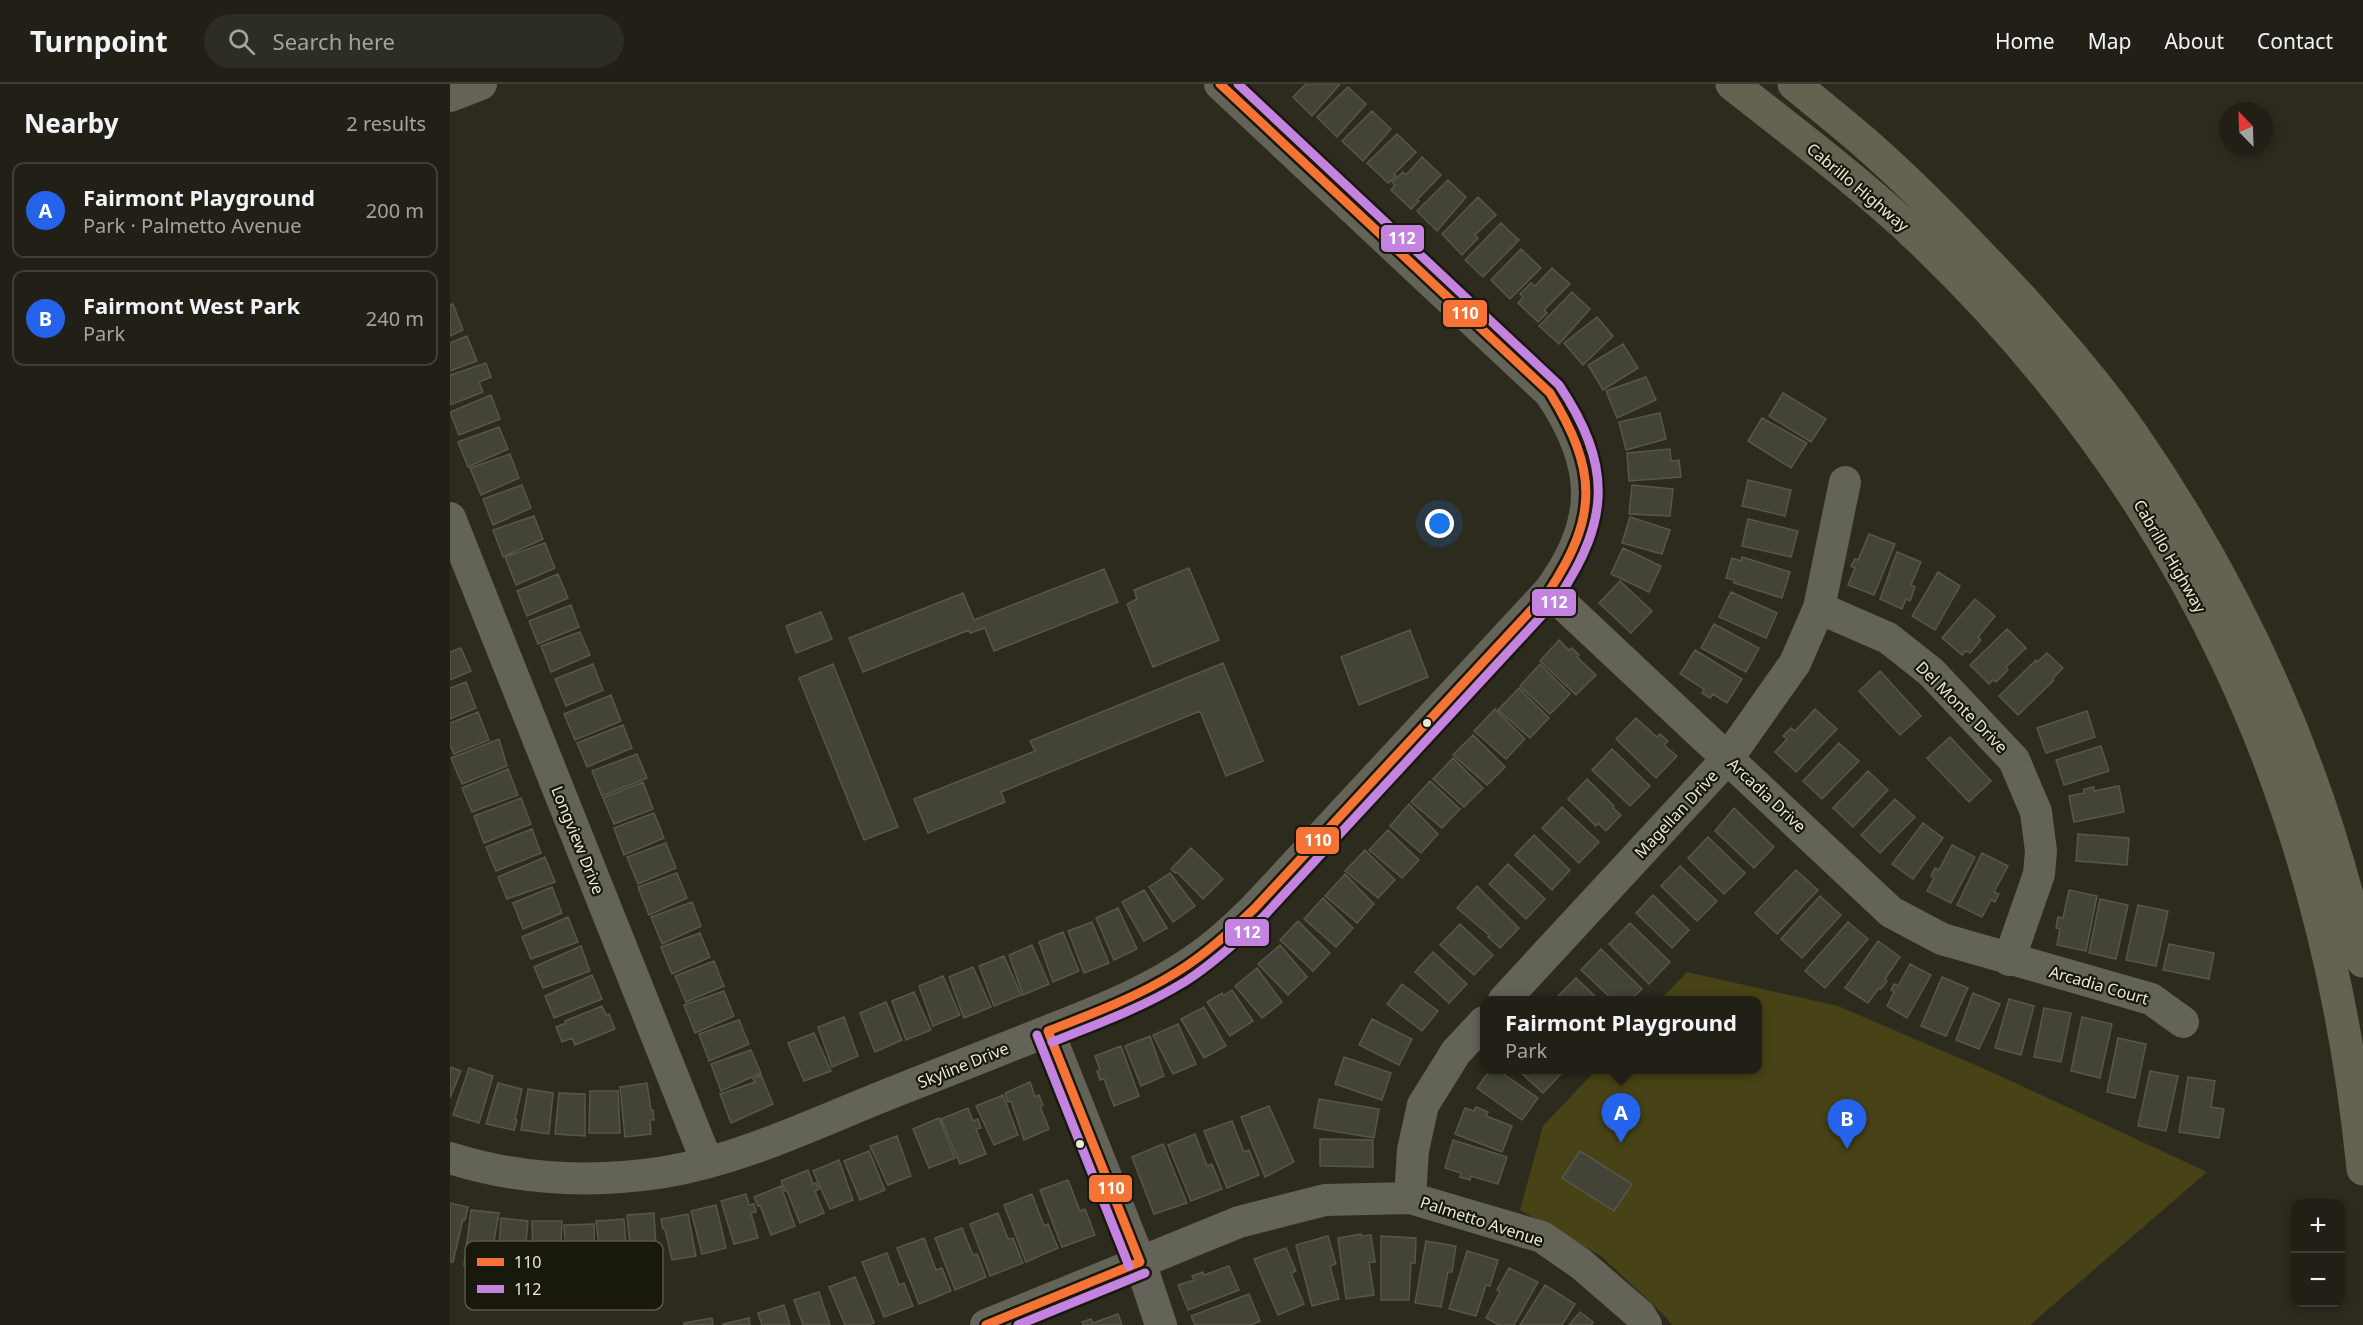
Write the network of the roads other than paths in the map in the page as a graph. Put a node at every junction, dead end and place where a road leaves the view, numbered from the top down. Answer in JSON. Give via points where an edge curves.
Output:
{"nodes":[{"id":1,"x":481,"y":84,"type":"edge"},
{"id":2,"x":1220,"y":84,"type":"edge"},
{"id":3,"x":1732,"y":84,"type":"edge"},
{"id":4,"x":1794,"y":84,"type":"edge"},
{"id":5,"x":450,"y":96,"type":"edge"},
{"id":6,"x":1845,"y":482,"type":"dead end"},
{"id":7,"x":450,"y":518,"type":"edge"},
{"id":8,"x":1549,"y":591,"type":"junction"},
{"id":9,"x":1819,"y":608,"type":"junction"},
{"id":10,"x":1728,"y":758,"type":"junction"},
{"id":11,"x":2009,"y":960,"type":"junction"},
{"id":12,"x":2363,"y":961,"type":"edge"},
{"id":13,"x":1508,"y":996,"type":"edge"},
{"id":14,"x":2183,"y":1022,"type":"dead end"},
{"id":15,"x":1480,"y":1027,"type":"edge"},
{"id":16,"x":1048,"y":1031,"type":"junction"},
{"id":17,"x":450,"y":1158,"type":"edge"},
{"id":18,"x":707,"y":1162,"type":"junction"},
{"id":19,"x":2363,"y":1169,"type":"edge"},
{"id":20,"x":1410,"y":1198,"type":"junction"},
{"id":21,"x":1140,"y":1262,"type":"junction"},
{"id":22,"x":986,"y":1325,"type":"edge"},
{"id":23,"x":1161,"y":1325,"type":"edge"},
{"id":24,"x":1646,"y":1325,"type":"edge"}],
"edges":[{"from":1,"to":5,"type":"street"},
{"from":2,"to":8,"type":"street","name":"Skyline Drive","via":[[1533,375],[1564,414],[1576,436],[1588,491],[1577,544]]},
{"from":3,"to":19,"type":"highway","name":"Cabrillo Highway","via":[[1872,195],[1971,291],[2062,394],[2106,451],[2178,566],[2242,692],[2276,774],[2305,860],[2340,1005]]},
{"from":4,"to":12,"type":"highway","name":"Cabrillo Highway","via":[[1865,142],[2010,287],[2086,375],[2170,492],[2240,614],[2289,720],[2328,830]]},
{"from":6,"to":9,"type":"street","name":"Magellan Drive"},
{"from":7,"to":18,"type":"street","name":"Longview Drive"},
{"from":8,"to":10,"type":"street","name":"Arcadia Drive"},
{"from":8,"to":16,"type":"street","name":"Skyline Drive","via":[[1226,936],[1162,981]]},
{"from":9,"to":10,"type":"street","name":"Magellan Drive","via":[[1795,663]]},
{"from":9,"to":11,"type":"street","name":"Del Monte Drive","via":[[1888,638],[1931,672],[2014,760],[2036,812],[2041,850],[2039,874]]},
{"from":10,"to":11,"type":"street","name":"Arcadia Drive","via":[[1891,912],[1942,939]]},
{"from":10,"to":13,"type":"street","name":"Magellan Drive"},
{"from":11,"to":14,"type":"street","name":"Arcadia Court","via":[[2151,999]]},
{"from":15,"to":20,"type":"street","via":[[1456,1052],[1423,1105],[1413,1150]]},
{"from":16,"to":18,"type":"street","name":"Skyline Drive","via":[[769,1142]]},
{"from":16,"to":21,"type":"street"},
{"from":17,"to":18,"type":"street","name":"Skyline Drive","via":[[497,1169],[583,1179],[666,1172]]},
{"from":20,"to":21,"type":"street","name":"Palmetto Avenue","via":[[1325,1200],[1239,1222]]},
{"from":20,"to":24,"type":"street","name":"Palmetto Avenue","via":[[1542,1237],[1581,1264],[1640,1315]]},
{"from":21,"to":22,"type":"street","name":"Palmetto Avenue"},
{"from":21,"to":23,"type":"street"}]}
